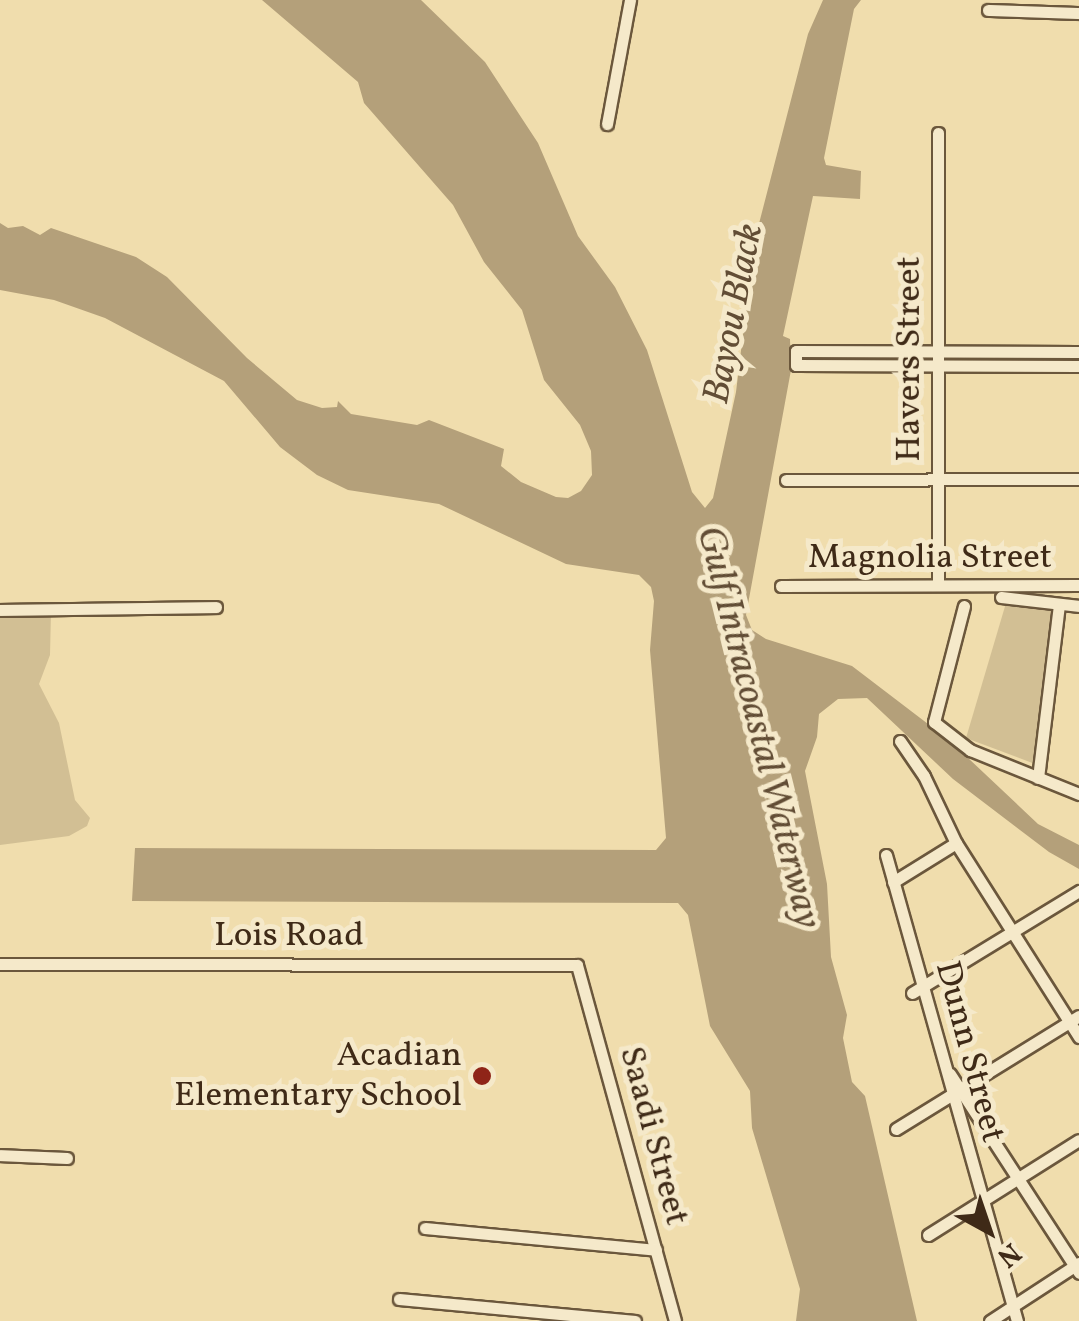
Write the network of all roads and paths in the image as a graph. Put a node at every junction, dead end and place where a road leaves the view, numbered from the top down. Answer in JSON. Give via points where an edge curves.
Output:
{"nodes":[{"id":1,"x":630,"y":0,"type":"edge"},
{"id":2,"x":988,"y":10,"type":"dead end"},
{"id":3,"x":1079,"y":13,"type":"edge"},
{"id":4,"x":607,"y":124,"type":"dead end"},
{"id":5,"x":938,"y":133,"type":"dead end"},
{"id":6,"x":938,"y":352,"type":"junction"},
{"id":7,"x":1079,"y":352,"type":"edge"},
{"id":8,"x":938,"y":366,"type":"junction"},
{"id":9,"x":1079,"y":366,"type":"edge"},
{"id":10,"x":938,"y":479,"type":"junction"},
{"id":11,"x":1079,"y":479,"type":"edge"},
{"id":12,"x":786,"y":480,"type":"dead end"},
{"id":13,"x":938,"y":585,"type":"junction"},
{"id":14,"x":1079,"y":585,"type":"edge"},
{"id":15,"x":781,"y":586,"type":"dead end"},
{"id":16,"x":1001,"y":597,"type":"dead end"},
{"id":17,"x":1059,"y":605,"type":"junction"},
{"id":18,"x":964,"y":606,"type":"dead end"},
{"id":19,"x":1079,"y":606,"type":"edge"},
{"id":20,"x":216,"y":607,"type":"dead end"},
{"id":21,"x":0,"y":610,"type":"edge"},
{"id":22,"x":900,"y":740,"type":"dead end"},
{"id":23,"x":1038,"y":778,"type":"junction"},
{"id":24,"x":1079,"y":794,"type":"edge"},
{"id":25,"x":956,"y":843,"type":"junction"},
{"id":26,"x":886,"y":856,"type":"dead end"},
{"id":27,"x":893,"y":882,"type":"junction"},
{"id":28,"x":1079,"y":892,"type":"edge"},
{"id":29,"x":1014,"y":932,"type":"junction"},
{"id":30,"x":0,"y":964,"type":"edge"},
{"id":31,"x":577,"y":965,"type":"joint"},
{"id":32,"x":917,"y":991,"type":"junction"},
{"id":33,"x":1074,"y":1019,"type":"edge"},
{"id":34,"x":1079,"y":1037,"type":"edge"},
{"id":35,"x":956,"y":1092,"type":"junction"},
{"id":36,"x":896,"y":1129,"type":"dead end"},
{"id":37,"x":1079,"y":1140,"type":"edge"},
{"id":38,"x":0,"y":1154,"type":"edge"},
{"id":39,"x":68,"y":1158,"type":"dead end"},
{"id":40,"x":1016,"y":1179,"type":"junction"},
{"id":41,"x":981,"y":1200,"type":"junction"},
{"id":42,"x":424,"y":1228,"type":"dead end"},
{"id":43,"x":928,"y":1235,"type":"dead end"},
{"id":44,"x":656,"y":1250,"type":"junction"},
{"id":45,"x":1078,"y":1267,"type":"edge"},
{"id":46,"x":400,"y":1299,"type":"dead end"},
{"id":47,"x":1013,"y":1306,"type":"junction"},
{"id":48,"x":635,"y":1321,"type":"edge"},
{"id":49,"x":675,"y":1321,"type":"edge"},
{"id":50,"x":990,"y":1321,"type":"edge"},
{"id":51,"x":1017,"y":1321,"type":"edge"}],
"edges":[{"from":1,"to":4,"type":"street"},
{"from":2,"to":3,"type":"street"},
{"from":5,"to":6,"type":"street","name":"Havers Street"},
{"from":6,"to":7,"type":"street"},
{"from":6,"to":8,"type":"street","name":"Havers Street"},
{"from":6,"to":8,"type":"street","via":[[796,351],[796,365]]},
{"from":8,"to":9,"type":"street"},
{"from":8,"to":10,"type":"street","name":"Havers Street"},
{"from":10,"to":11,"type":"street"},
{"from":10,"to":12,"type":"street"},
{"from":10,"to":13,"type":"street","name":"Havers Street"},
{"from":13,"to":14,"type":"street","name":"Magnolia Street"},
{"from":13,"to":15,"type":"street","name":"Magnolia Street"},
{"from":16,"to":17,"type":"street"},
{"from":17,"to":19,"type":"street"},
{"from":17,"to":23,"type":"street"},
{"from":18,"to":23,"type":"street","via":[[932,716],[970,750]]},
{"from":20,"to":21,"type":"street"},
{"from":22,"to":25,"type":"street"},
{"from":23,"to":24,"type":"street"},
{"from":25,"to":27,"type":"street"},
{"from":25,"to":29,"type":"street"},
{"from":26,"to":27,"type":"street","name":"Dunn Street"},
{"from":27,"to":32,"type":"street","name":"Dunn Street"},
{"from":28,"to":29,"type":"street"},
{"from":29,"to":32,"type":"street"},
{"from":29,"to":33,"type":"street"},
{"from":30,"to":31,"type":"street","name":"Lois Road"},
{"from":31,"to":44,"type":"street","name":"Saadi Street"},
{"from":32,"to":35,"type":"street","name":"Dunn Street"},
{"from":33,"to":34,"type":"street"},
{"from":33,"to":35,"type":"street"},
{"from":35,"to":36,"type":"street"},
{"from":35,"to":40,"type":"street"},
{"from":35,"to":41,"type":"street","name":"Dunn Street"},
{"from":37,"to":40,"type":"street"},
{"from":38,"to":39,"type":"street"},
{"from":40,"to":41,"type":"street"},
{"from":40,"to":45,"type":"street"},
{"from":41,"to":43,"type":"street"},
{"from":41,"to":47,"type":"street","name":"Dunn Street"},
{"from":42,"to":44,"type":"street"},
{"from":44,"to":49,"type":"street","name":"Saadi Street"},
{"from":45,"to":47,"type":"street"},
{"from":46,"to":48,"type":"street"},
{"from":47,"to":50,"type":"street"},
{"from":47,"to":51,"type":"street","name":"Dunn Street"}]}
